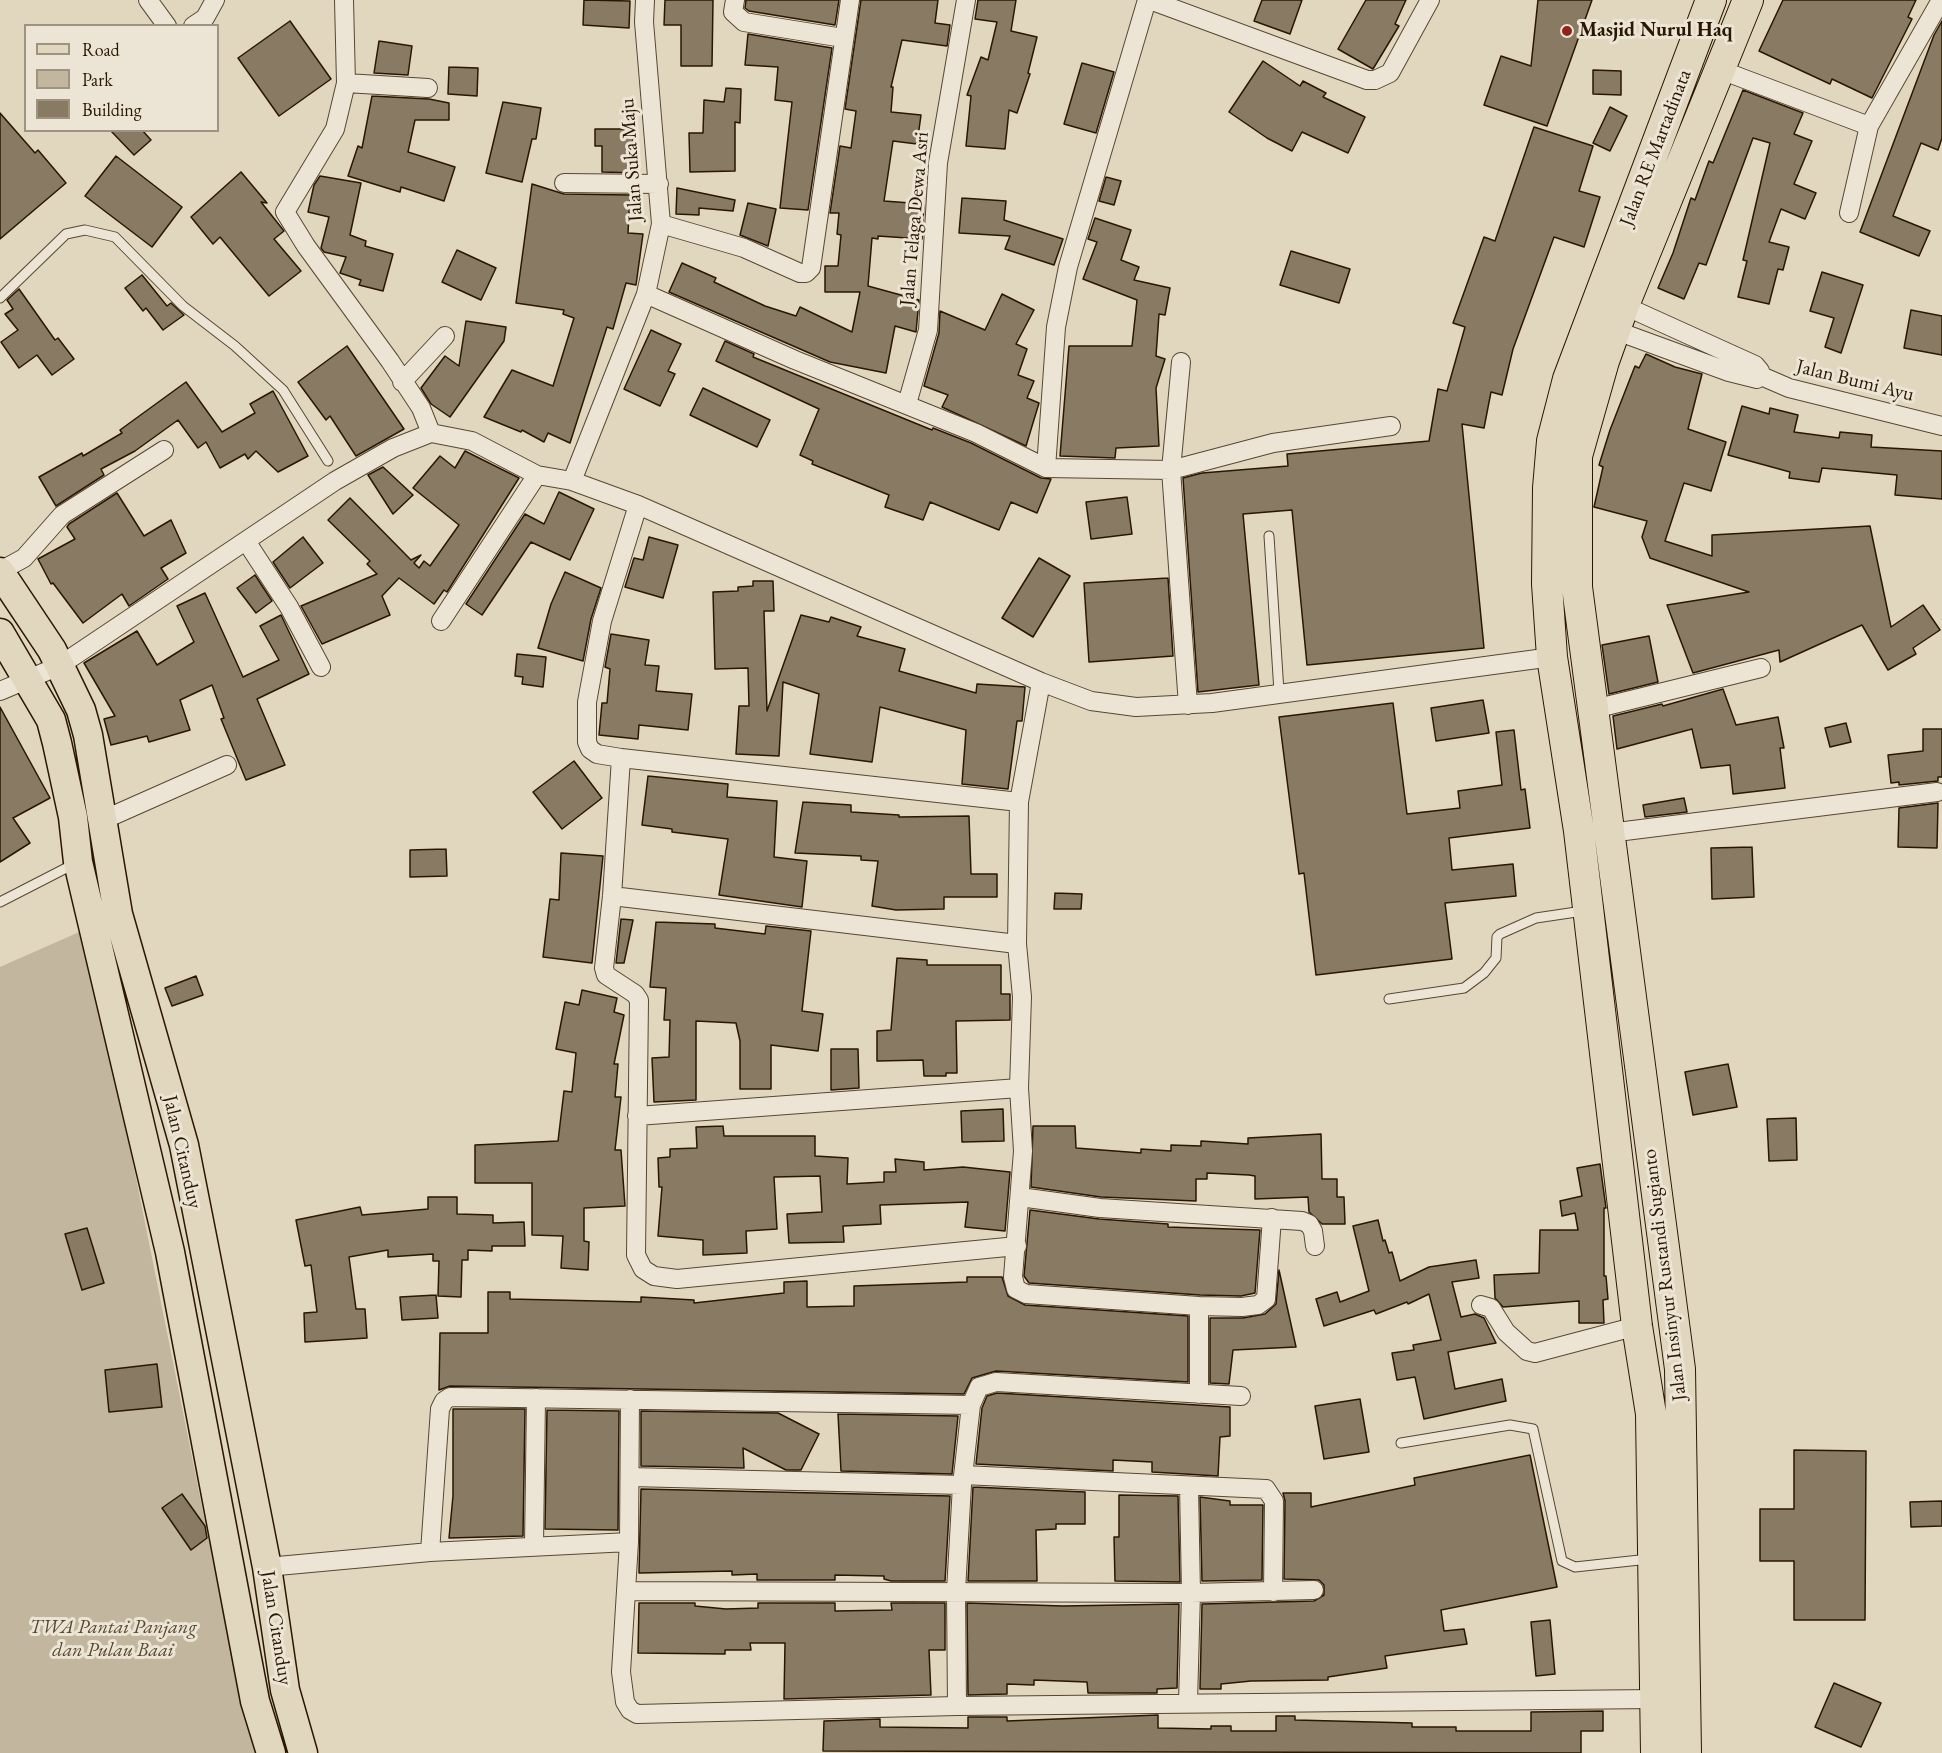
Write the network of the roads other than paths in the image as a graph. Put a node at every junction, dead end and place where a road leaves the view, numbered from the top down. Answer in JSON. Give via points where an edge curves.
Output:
{"nodes":[{"id":1,"x":148,"y":0,"type":"edge"},
{"id":2,"x":215,"y":0,"type":"edge"},
{"id":3,"x":344,"y":0,"type":"edge"},
{"id":4,"x":645,"y":0,"type":"edge"},
{"id":5,"x":735,"y":0,"type":"edge"},
{"id":6,"x":850,"y":0,"type":"edge"},
{"id":7,"x":966,"y":0,"type":"edge"},
{"id":8,"x":1148,"y":0,"type":"edge"},
{"id":9,"x":1430,"y":0,"type":"edge"},
{"id":10,"x":1711,"y":0,"type":"edge"},
{"id":11,"x":1748,"y":0,"type":"edge"},
{"id":12,"x":1941,"y":0,"type":"edge"},
{"id":13,"x":166,"y":24,"type":"edge"},
{"id":14,"x":196,"y":24,"type":"edge"},
{"id":15,"x":843,"y":38,"type":"junction"},
{"id":16,"x":1718,"y":69,"type":"junction"},
{"id":17,"x":346,"y":83,"type":"junction"},
{"id":18,"x":428,"y":87,"type":"dead end"},
{"id":19,"x":1869,"y":126,"type":"junction"},
{"id":20,"x":564,"y":183,"type":"dead end"},
{"id":21,"x":659,"y":184,"type":"junction"},
{"id":22,"x":1849,"y":213,"type":"dead end"},
{"id":23,"x":661,"y":224,"type":"junction"},
{"id":24,"x":646,"y":294,"type":"junction"},
{"id":25,"x":0,"y":298,"type":"edge"},
{"id":26,"x":1607,"y":313,"type":"junction"},
{"id":27,"x":445,"y":336,"type":"dead end"},
{"id":28,"x":1181,"y":362,"type":"dead end"},
{"id":29,"x":1758,"y":377,"type":"junction"},
{"id":30,"x":402,"y":382,"type":"junction"},
{"id":31,"x":907,"y":404,"type":"junction"},
{"id":32,"x":1391,"y":426,"type":"dead end"},
{"id":33,"x":1942,"y":426,"type":"edge"},
{"id":34,"x":431,"y":433,"type":"junction"},
{"id":35,"x":164,"y":450,"type":"dead end"},
{"id":36,"x":328,"y":460,"type":"dead end"},
{"id":37,"x":1046,"y":468,"type":"junction"},
{"id":38,"x":1171,"y":471,"type":"junction"},
{"id":39,"x":537,"y":475,"type":"junction"},
{"id":40,"x":572,"y":481,"type":"junction"},
{"id":41,"x":638,"y":505,"type":"junction"},
{"id":42,"x":1269,"y":536,"type":"dead end"},
{"id":43,"x":246,"y":541,"type":"junction"},
{"id":44,"x":0,"y":571,"type":"edge"},
{"id":45,"x":441,"y":621,"type":"dead end"},
{"id":46,"x":0,"y":633,"type":"edge"},
{"id":47,"x":1552,"y":657,"type":"junction"},
{"id":48,"x":59,"y":666,"type":"junction"},
{"id":49,"x":321,"y":667,"type":"dead end"},
{"id":50,"x":1761,"y":668,"type":"dead end"},
{"id":51,"x":27,"y":679,"type":"junction"},
{"id":52,"x":1041,"y":682,"type":"junction"},
{"id":53,"x":0,"y":691,"type":"edge"},
{"id":54,"x":1279,"y":693,"type":"junction"},
{"id":55,"x":1188,"y":705,"type":"junction"},
{"id":56,"x":1594,"y":709,"type":"junction"},
{"id":57,"x":621,"y":758,"type":"junction"},
{"id":58,"x":227,"y":765,"type":"dead end"},
{"id":59,"x":1937,"y":792,"type":"dead end"},
{"id":60,"x":1019,"y":802,"type":"junction"},
{"id":61,"x":103,"y":820,"type":"junction"},
{"id":62,"x":1609,"y":833,"type":"junction"},
{"id":63,"x":78,"y":862,"type":"junction"},
{"id":64,"x":612,"y":896,"type":"junction"},
{"id":65,"x":0,"y":902,"type":"edge"},
{"id":66,"x":1618,"y":904,"type":"junction"},
{"id":67,"x":1588,"y":910,"type":"junction"},
{"id":68,"x":1017,"y":944,"type":"junction"},
{"id":69,"x":1389,"y":999,"type":"dead end"},
{"id":70,"x":1019,"y":1089,"type":"junction"},
{"id":71,"x":637,"y":1116,"type":"junction"},
{"id":72,"x":1020,"y":1197,"type":"junction"},
{"id":73,"x":1272,"y":1218,"type":"junction"},
{"id":74,"x":1017,"y":1246,"type":"junction"},
{"id":75,"x":1315,"y":1246,"type":"dead end"},
{"id":76,"x":1481,"y":1305,"type":"dead end"},
{"id":77,"x":1199,"y":1306,"type":"junction"},
{"id":78,"x":1637,"y":1326,"type":"junction"},
{"id":79,"x":1199,"y":1394,"type":"junction"},
{"id":80,"x":1241,"y":1396,"type":"dead end"},
{"id":81,"x":536,"y":1398,"type":"junction"},
{"id":82,"x":630,"y":1399,"type":"junction"},
{"id":83,"x":971,"y":1405,"type":"junction"},
{"id":84,"x":1401,"y":1443,"type":"dead end"},
{"id":85,"x":630,"y":1477,"type":"junction"},
{"id":86,"x":962,"y":1480,"type":"junction"},
{"id":87,"x":1189,"y":1486,"type":"junction"},
{"id":88,"x":629,"y":1542,"type":"junction"},
{"id":89,"x":534,"y":1545,"type":"junction"},
{"id":90,"x":430,"y":1552,"type":"junction"},
{"id":91,"x":1654,"y":1558,"type":"junction"},
{"id":92,"x":267,"y":1567,"type":"junction"},
{"id":93,"x":1314,"y":1590,"type":"dead end"},
{"id":94,"x":627,"y":1591,"type":"junction"},
{"id":95,"x":956,"y":1591,"type":"junction"},
{"id":96,"x":1274,"y":1592,"type":"junction"},
{"id":97,"x":1191,"y":1593,"type":"junction"},
{"id":98,"x":285,"y":1690,"type":"junction"},
{"id":99,"x":1655,"y":1699,"type":"junction"},
{"id":100,"x":255,"y":1701,"type":"junction"},
{"id":101,"x":1188,"y":1702,"type":"junction"},
{"id":102,"x":957,"y":1706,"type":"junction"},
{"id":103,"x":271,"y":1753,"type":"edge"},
{"id":104,"x":303,"y":1753,"type":"edge"},
{"id":105,"x":1656,"y":1753,"type":"edge"},
{"id":106,"x":1686,"y":1753,"type":"edge"}],
"edges":[{"from":1,"to":13,"type":"street"},
{"from":2,"to":14,"type":"street","via":[[205,18]]},
{"from":3,"to":17,"type":"street"},
{"from":4,"to":21,"type":"street","name":"Jalan Suka Maju"},
{"from":5,"to":15,"type":"street","via":[[733,12],[744,22]]},
{"from":6,"to":15,"type":"street"},
{"from":7,"to":31,"type":"street","name":"Jalan Telaga Dewa Asri","via":[[938,163],[928,330]]},
{"from":8,"to":9,"type":"street","via":[[1367,80],[1390,73]]},
{"from":8,"to":37,"type":"street","via":[[1066,277],[1056,327]]},
{"from":10,"to":26,"type":"highway","name":"Jalan RE Martadinata"},
{"from":11,"to":16,"type":"highway"},
{"from":12,"to":19,"type":"street"},
{"from":15,"to":23,"type":"street","via":[[811,268],[800,273],[744,248]]},
{"from":16,"to":19,"type":"street"},
{"from":16,"to":26,"type":"highway"},
{"from":17,"to":18,"type":"street"},
{"from":17,"to":30,"type":"street","via":[[335,129],[285,212]]},
{"from":19,"to":22,"type":"street"},
{"from":20,"to":21,"type":"street"},
{"from":21,"to":23,"type":"street","name":"Jalan Suka Maju"},
{"from":23,"to":24,"type":"street","name":"Jalan Suka Maju"},
{"from":24,"to":31,"type":"street"},
{"from":24,"to":40,"type":"street","name":"Jalan Suka Maju"},
{"from":25,"to":36,"type":"lane","via":[[66,234],[85,230],[115,237],[183,306],[283,390]]},
{"from":26,"to":29,"type":"street","via":[[1730,372]]},
{"from":26,"to":29,"type":"street","name":"Jalan Bumi Ayu","via":[[1755,365],[1761,371]]},
{"from":26,"to":47,"type":"highway","via":[[1568,379],[1552,441],[1548,584]]},
{"from":26,"to":56,"type":"highway","name":"Jalan Insinyur Rustandi Sugianto","via":[[1604,361],[1577,456],[1577,587]]},
{"from":27,"to":30,"type":"street"},
{"from":28,"to":38,"type":"street"},
{"from":29,"to":33,"type":"street","name":"Jalan Bumi Ayu"},
{"from":30,"to":34,"type":"street","via":[[421,408]]},
{"from":31,"to":37,"type":"street"},
{"from":32,"to":38,"type":"street","via":[[1273,443]]},
{"from":34,"to":39,"type":"street","via":[[472,441]]},
{"from":34,"to":43,"type":"street","via":[[393,448],[335,481]]},
{"from":35,"to":44,"type":"street","via":[[62,515],[24,558]]},
{"from":37,"to":38,"type":"street"},
{"from":38,"to":55,"type":"street"},
{"from":39,"to":40,"type":"street"},
{"from":39,"to":45,"type":"street"},
{"from":40,"to":41,"type":"street"},
{"from":41,"to":52,"type":"street"},
{"from":41,"to":57,"type":"street","via":[[602,621],[587,702],[586,742],[590,749]]},
{"from":42,"to":54,"type":"lane"},
{"from":43,"to":48,"type":"street"},
{"from":43,"to":49,"type":"street","via":[[289,607]]},
{"from":44,"to":48,"type":"main road","name":"Jalan Citanduy"},
{"from":46,"to":51,"type":"main road","name":"Jalan Citanduy"},
{"from":47,"to":54,"type":"street"},
{"from":47,"to":67,"type":"highway"},
{"from":48,"to":51,"type":"street"},
{"from":48,"to":61,"type":"main road","name":"Jalan Citanduy","via":[[81,710]]},
{"from":50,"to":56,"type":"street"},
{"from":51,"to":53,"type":"street"},
{"from":51,"to":63,"type":"main road","name":"Jalan Citanduy","via":[[51,720],[73,817]]},
{"from":52,"to":55,"type":"street","via":[[1091,701],[1136,707]]},
{"from":52,"to":60,"type":"street"},
{"from":54,"to":55,"type":"street"},
{"from":56,"to":62,"type":"highway","name":"Jalan Insinyur Rustandi Sugianto"},
{"from":57,"to":60,"type":"street"},
{"from":57,"to":64,"type":"street"},
{"from":58,"to":61,"type":"street"},
{"from":59,"to":62,"type":"street"},
{"from":60,"to":68,"type":"street"},
{"from":61,"to":92,"type":"main road","name":"Jalan Citanduy","via":[[118,914],[184,1145]]},
{"from":62,"to":66,"type":"highway","name":"Jalan Insinyur Rustandi Sugianto"},
{"from":63,"to":65,"type":"lane"},
{"from":63,"to":100,"type":"main road","name":"Jalan Citanduy","via":[[170,1252]]},
{"from":64,"to":68,"type":"street"},
{"from":64,"to":71,"type":"street","via":[[604,968],[606,975],[639,1000]]},
{"from":66,"to":67,"type":"highway"},
{"from":66,"to":106,"type":"highway","name":"Jalan Insinyur Rustandi Sugianto","via":[[1680,1368]]},
{"from":67,"to":69,"type":"lane","via":[[1536,918],[1500,934],[1496,958],[1464,988]]},
{"from":67,"to":78,"type":"highway"},
{"from":68,"to":70,"type":"street","via":[[1022,997]]},
{"from":70,"to":71,"type":"street"},
{"from":70,"to":72,"type":"street","via":[[1023,1151]]},
{"from":71,"to":74,"type":"street","via":[[636,1255],[643,1269],[654,1276],[676,1279]]},
{"from":72,"to":73,"type":"street","via":[[1100,1208]]},
{"from":72,"to":74,"type":"street"},
{"from":73,"to":75,"type":"street","via":[[1309,1224]]},
{"from":73,"to":77,"type":"street","via":[[1266,1299],[1258,1305],[1242,1307]]},
{"from":74,"to":77,"type":"street","via":[[1014,1284],[1026,1294]]},
{"from":76,"to":78,"type":"street","via":[[1491,1308],[1506,1332],[1527,1351],[1535,1353]]},
{"from":77,"to":79,"type":"street"},
{"from":78,"to":91,"type":"highway","via":[[1651,1414]]},
{"from":79,"to":80,"type":"street"},
{"from":79,"to":83,"type":"street","via":[[996,1382],[979,1387]]},
{"from":81,"to":82,"type":"street"},
{"from":81,"to":89,"type":"street"},
{"from":81,"to":90,"type":"street","via":[[450,1397],[444,1401],[440,1409]]},
{"from":82,"to":83,"type":"street"},
{"from":82,"to":85,"type":"street"},
{"from":83,"to":86,"type":"street"},
{"from":84,"to":91,"type":"lane","via":[[1510,1425],[1533,1429],[1562,1561],[1575,1566]]},
{"from":85,"to":86,"type":"street"},
{"from":85,"to":88,"type":"street"},
{"from":86,"to":87,"type":"street"},
{"from":86,"to":95,"type":"street"},
{"from":87,"to":96,"type":"street","via":[[1260,1487],[1271,1494]]},
{"from":87,"to":97,"type":"street"},
{"from":88,"to":89,"type":"street"},
{"from":88,"to":94,"type":"street"},
{"from":89,"to":90,"type":"street"},
{"from":90,"to":92,"type":"street"},
{"from":91,"to":99,"type":"highway"},
{"from":92,"to":98,"type":"main road","name":"Jalan Citanduy"},
{"from":93,"to":96,"type":"street"},
{"from":94,"to":95,"type":"street"},
{"from":94,"to":102,"type":"street","via":[[621,1672],[625,1702],[637,1714]]},
{"from":95,"to":97,"type":"street"},
{"from":95,"to":102,"type":"street"},
{"from":96,"to":97,"type":"street"},
{"from":97,"to":101,"type":"street"},
{"from":98,"to":100,"type":"main road"},
{"from":98,"to":104,"type":"main road","name":"Jalan Citanduy"},
{"from":99,"to":101,"type":"street"},
{"from":99,"to":105,"type":"highway"},
{"from":100,"to":103,"type":"main road","name":"Jalan Citanduy"},
{"from":101,"to":102,"type":"street"}]}
